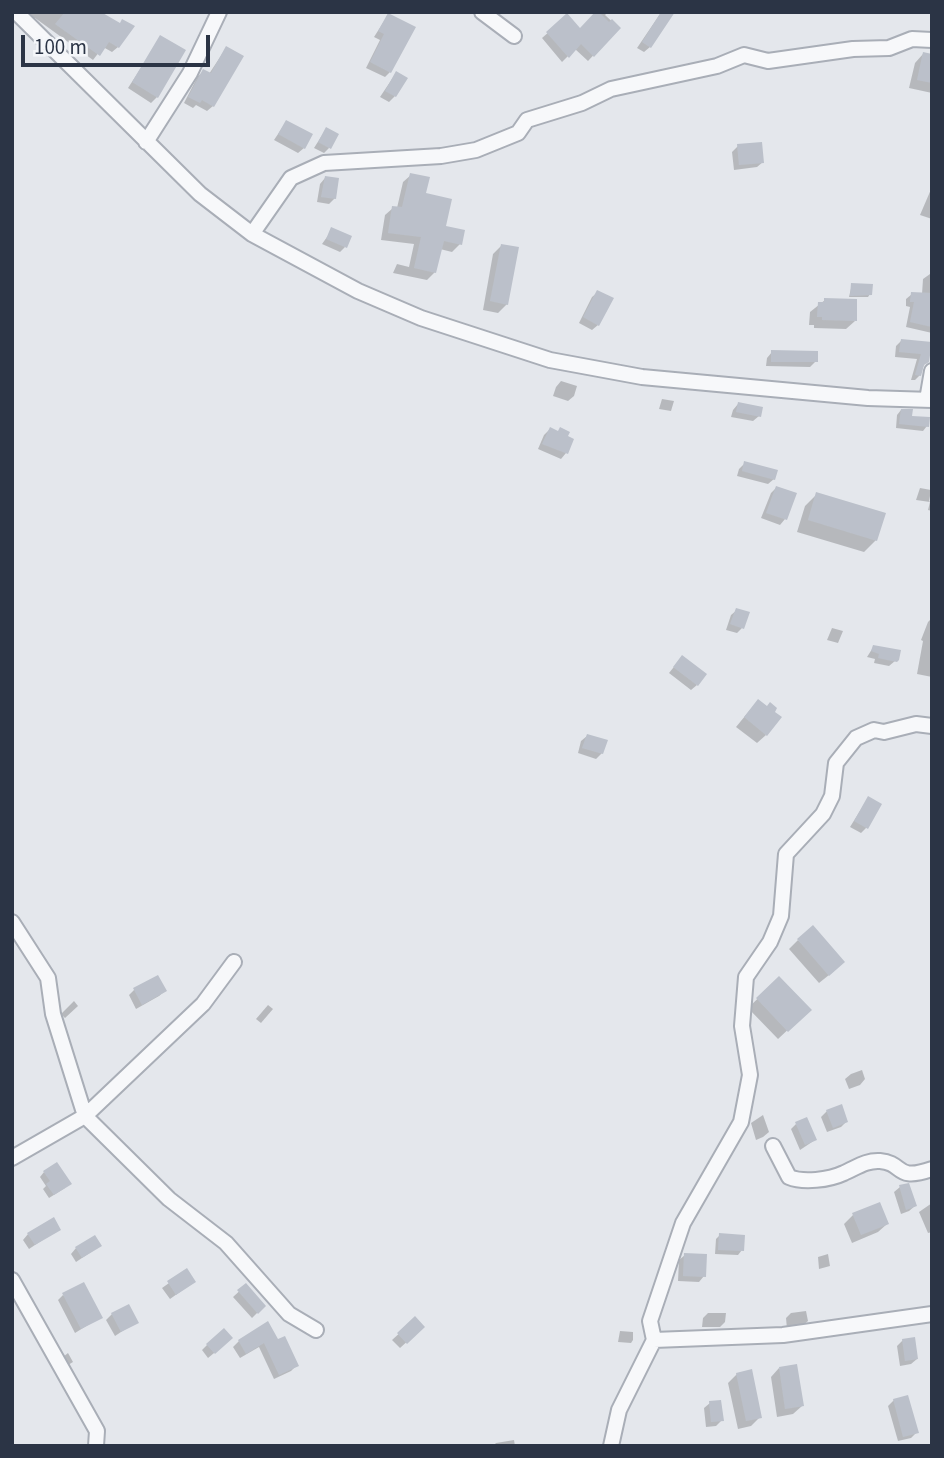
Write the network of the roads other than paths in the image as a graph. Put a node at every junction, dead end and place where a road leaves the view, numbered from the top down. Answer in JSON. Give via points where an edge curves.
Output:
{"nodes":[{"id":1,"x":16,"y":12,"type":"edge"},
{"id":2,"x":219,"y":12,"type":"edge"},
{"id":3,"x":482,"y":12,"type":"edge"},
{"id":4,"x":514,"y":36,"type":"dead end"},
{"id":5,"x":932,"y":40,"type":"edge"},
{"id":6,"x":146,"y":142,"type":"junction"},
{"id":7,"x":252,"y":234,"type":"junction"},
{"id":8,"x":932,"y":372,"type":"edge"},
{"id":9,"x":929,"y":400,"type":"edge"},
{"id":10,"x":932,"y":726,"type":"edge"},
{"id":11,"x":12,"y":922,"type":"edge"},
{"id":12,"x":234,"y":962,"type":"dead end"},
{"id":13,"x":85,"y":1116,"type":"junction"},
{"id":14,"x":773,"y":1146,"type":"dead end"},
{"id":15,"x":12,"y":1158,"type":"edge"},
{"id":16,"x":932,"y":1169,"type":"edge"},
{"id":17,"x":12,"y":1280,"type":"edge"},
{"id":18,"x":932,"y":1314,"type":"edge"},
{"id":19,"x":316,"y":1330,"type":"dead end"},
{"id":20,"x":654,"y":1340,"type":"junction"},
{"id":21,"x":96,"y":1446,"type":"edge"},
{"id":22,"x":611,"y":1446,"type":"edge"}],
"edges":[{"from":1,"to":6,"type":"street"},
{"from":2,"to":6,"type":"street","via":[[190,73]]},
{"from":3,"to":4,"type":"street"},
{"from":5,"to":7,"type":"street","via":[[912,38],[890,48],[768,61],[744,55],[717,66],[611,89],[527,120],[518,133],[476,150],[324,163],[291,178]]},
{"from":6,"to":7,"type":"street","via":[[200,194]]},
{"from":7,"to":9,"type":"street","via":[[337,281],[408,313],[550,360],[642,377]]},
{"from":8,"to":9,"type":"street"},
{"from":10,"to":20,"type":"street","via":[[874,730],[856,738],[835,763],[832,796],[822,814],[786,854],[781,916],[746,977],[742,1026],[750,1075],[741,1122],[683,1223],[650,1321]]},
{"from":11,"to":13,"type":"street","via":[[48,978],[53,1014]]},
{"from":12,"to":13,"type":"street","via":[[203,1004]]},
{"from":13,"to":15,"type":"street"},
{"from":13,"to":19,"type":"street","via":[[169,1199],[226,1243],[289,1314]]},
{"from":14,"to":16,"type":"street","via":[[789,1177],[799,1181],[881,1161],[905,1174]]},
{"from":17,"to":21,"type":"street","via":[[97,1431]]},
{"from":18,"to":20,"type":"street","via":[[783,1335]]},
{"from":20,"to":22,"type":"street","via":[[619,1410]]}]}
